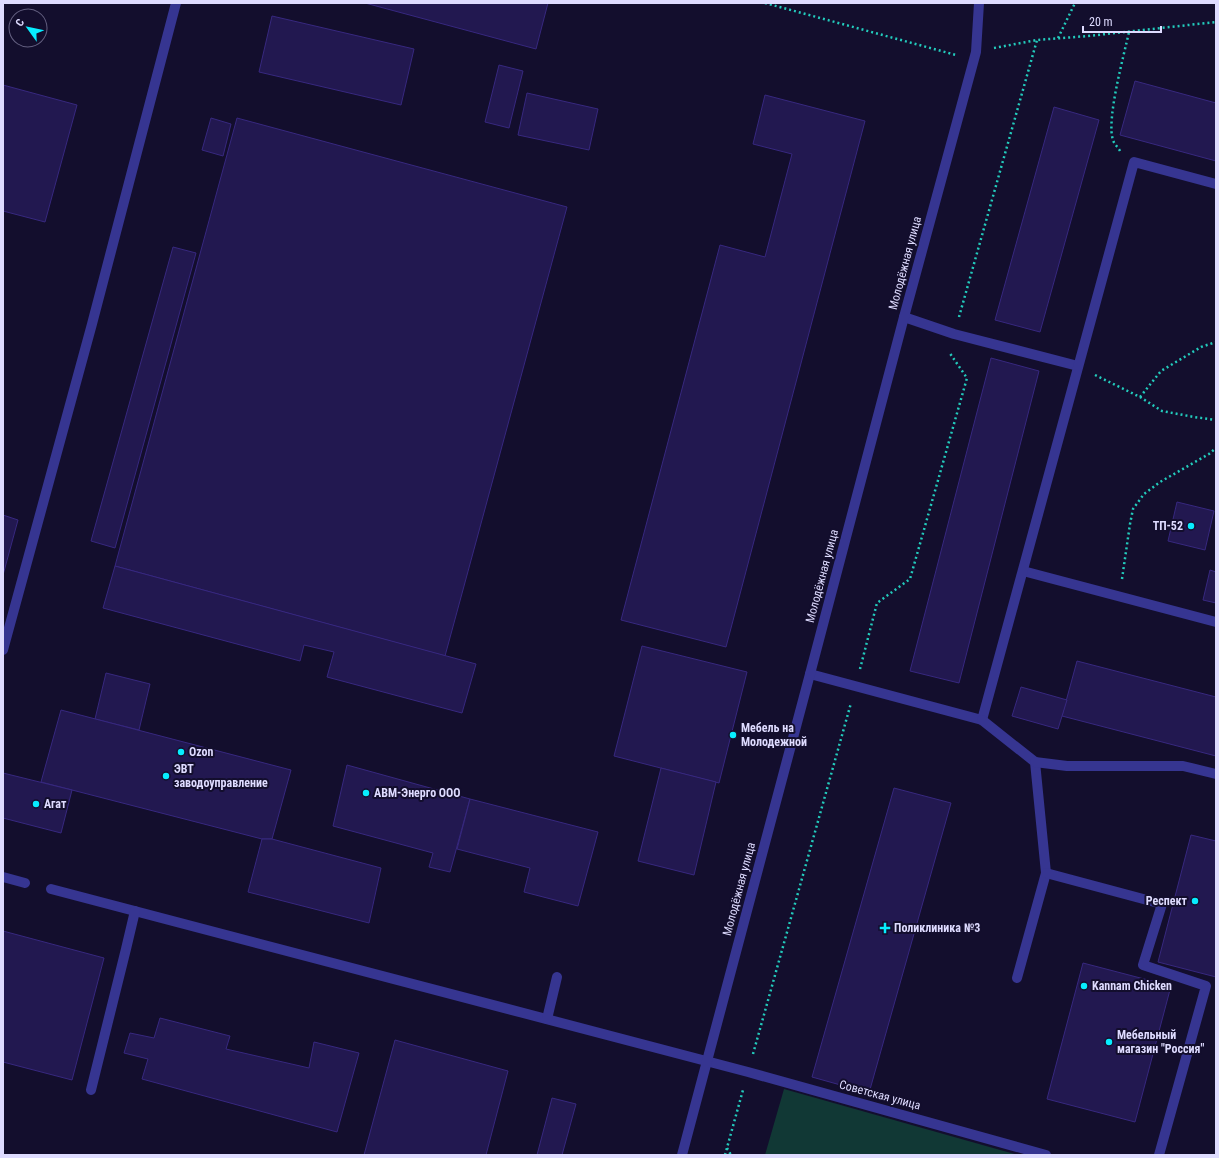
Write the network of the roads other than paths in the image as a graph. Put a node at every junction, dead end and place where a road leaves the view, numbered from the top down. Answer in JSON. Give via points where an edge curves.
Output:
{"nodes":[{"id":1,"x":176,"y":3,"type":"edge"},
{"id":2,"x":979,"y":3,"type":"edge"},
{"id":3,"x":1216,"y":184,"type":"edge"},
{"id":4,"x":904,"y":317,"type":"junction"},
{"id":5,"x":1078,"y":366,"type":"junction"},
{"id":6,"x":1023,"y":570,"type":"junction"},
{"id":7,"x":1216,"y":622,"type":"edge"},
{"id":8,"x":3,"y":650,"type":"edge"},
{"id":9,"x":810,"y":674,"type":"junction"},
{"id":10,"x":982,"y":720,"type":"junction"},
{"id":11,"x":1035,"y":762,"type":"junction"},
{"id":12,"x":1216,"y":774,"type":"edge"},
{"id":13,"x":1046,"y":873,"type":"junction"},
{"id":14,"x":3,"y":877,"type":"edge"},
{"id":15,"x":25,"y":883,"type":"dead end"},
{"id":16,"x":51,"y":889,"type":"dead end"},
{"id":17,"x":135,"y":911,"type":"junction"},
{"id":18,"x":557,"y":977,"type":"dead end"},
{"id":19,"x":1017,"y":978,"type":"dead end"},
{"id":20,"x":547,"y":1019,"type":"junction"},
{"id":21,"x":707,"y":1062,"type":"junction"},
{"id":22,"x":91,"y":1090,"type":"dead end"},
{"id":23,"x":682,"y":1155,"type":"edge"},
{"id":24,"x":1046,"y":1155,"type":"edge"},
{"id":25,"x":1159,"y":1155,"type":"edge"}],
"edges":[{"from":1,"to":8,"type":"street"},
{"from":2,"to":4,"type":"street","name":"Молодёжная улица","via":[[976,52]]},
{"from":3,"to":5,"type":"street","via":[[1134,162]]},
{"from":4,"to":5,"type":"street","via":[[954,334]]},
{"from":4,"to":9,"type":"street","name":"Молодёжная улица"},
{"from":5,"to":6,"type":"street"},
{"from":6,"to":7,"type":"street"},
{"from":6,"to":10,"type":"street"},
{"from":9,"to":10,"type":"street"},
{"from":9,"to":21,"type":"street","name":"Молодёжная улица"},
{"from":10,"to":11,"type":"street"},
{"from":11,"to":12,"type":"street","via":[[1067,766],[1183,766]]},
{"from":11,"to":13,"type":"street"},
{"from":13,"to":19,"type":"street"},
{"from":13,"to":25,"type":"street","via":[[1162,904],[1143,965],[1206,986]]},
{"from":14,"to":15,"type":"street"},
{"from":16,"to":17,"type":"street"},
{"from":17,"to":20,"type":"street","name":"Советская улица"},
{"from":17,"to":22,"type":"street"},
{"from":18,"to":20,"type":"street"},
{"from":20,"to":21,"type":"street","name":"Советская улица"},
{"from":21,"to":23,"type":"street","name":"Молодёжная улица"},
{"from":21,"to":24,"type":"street","name":"Советская улица"}]}
